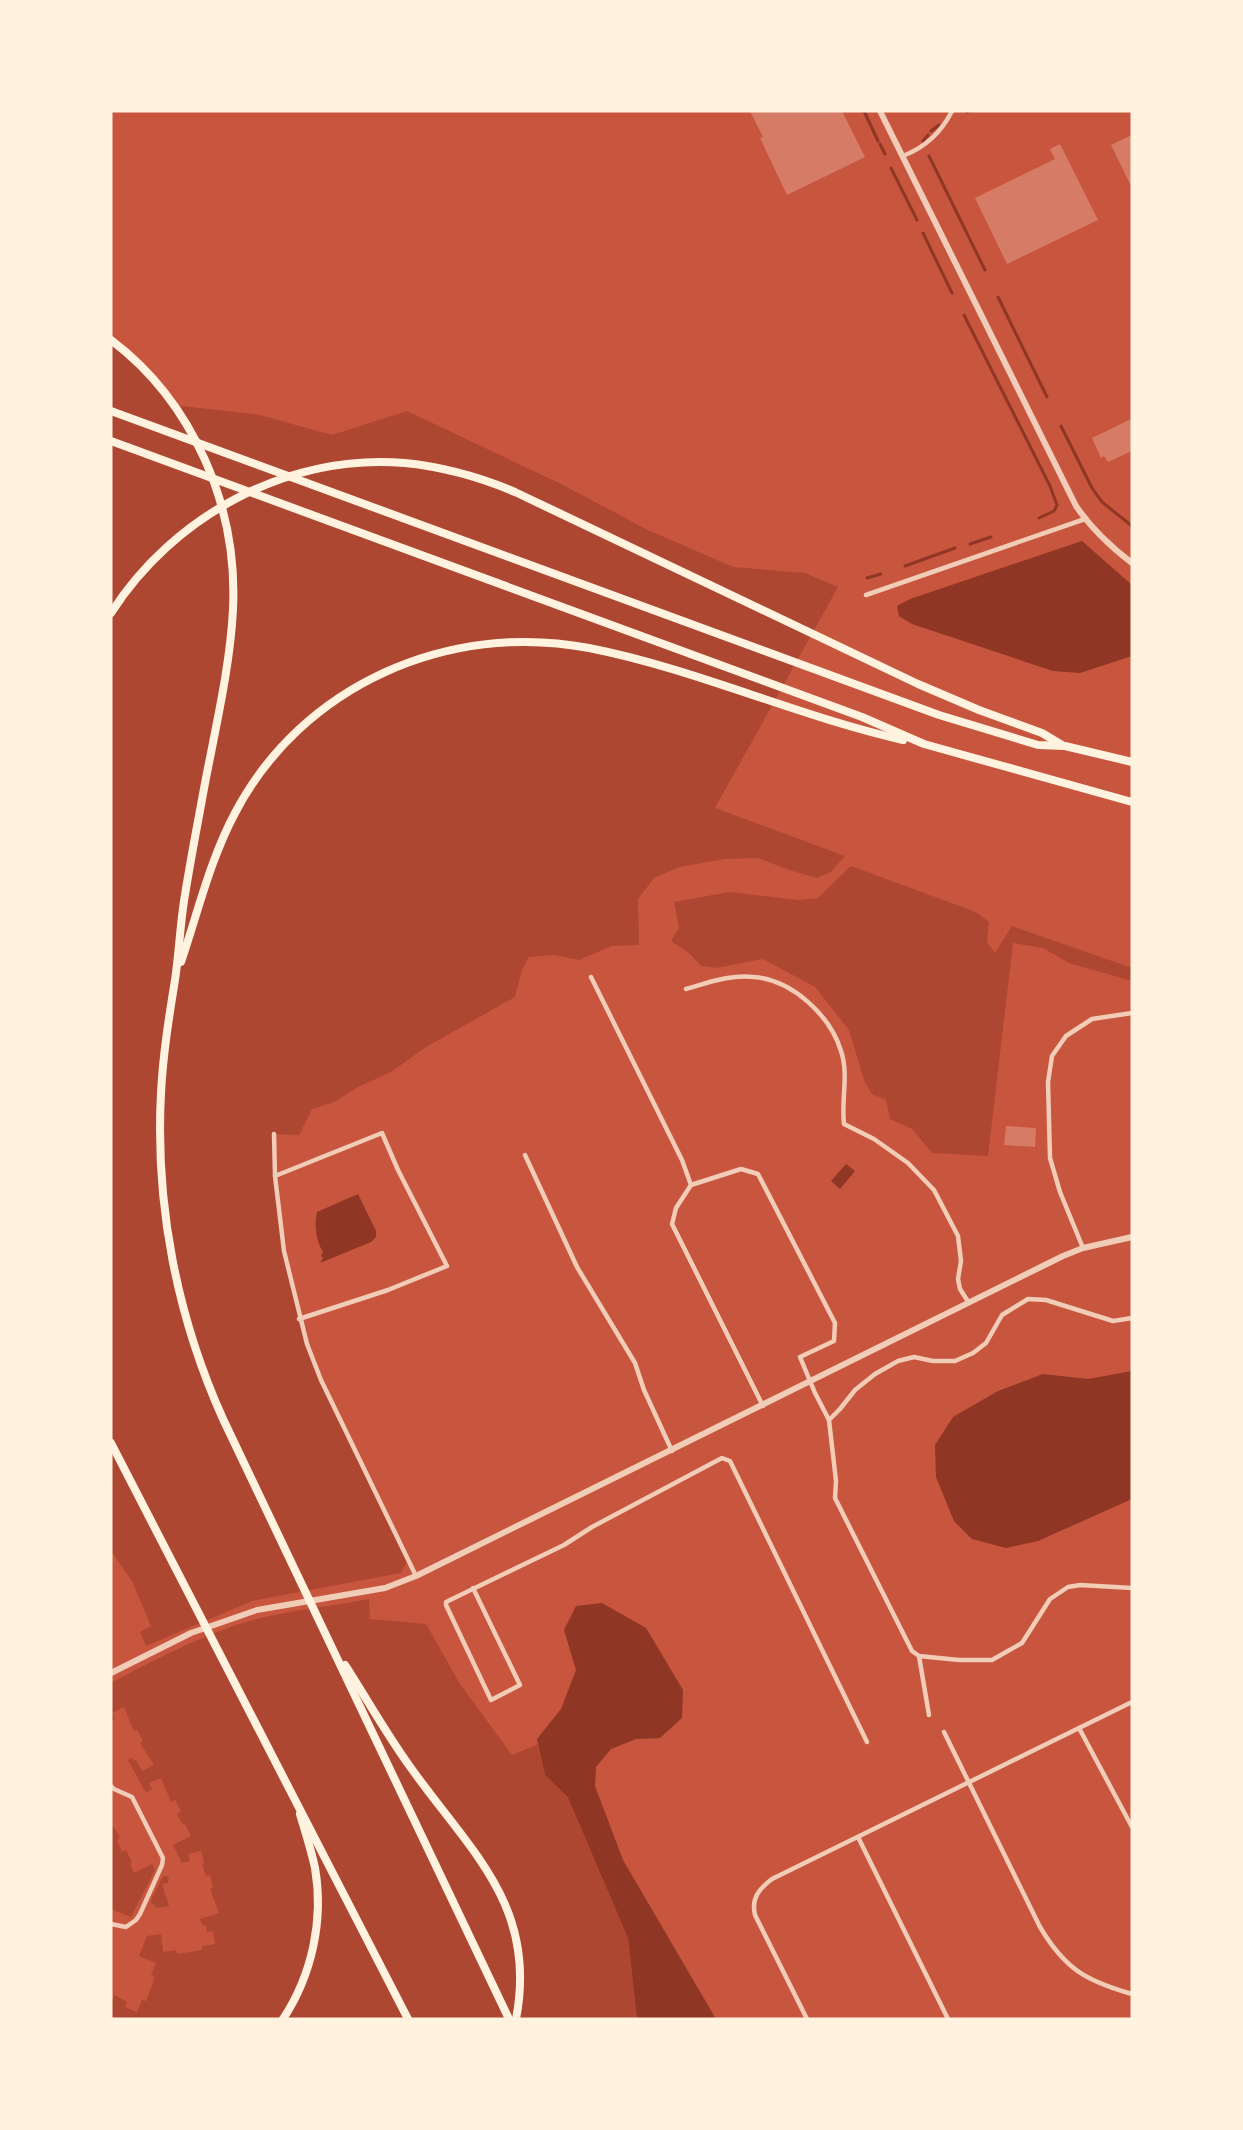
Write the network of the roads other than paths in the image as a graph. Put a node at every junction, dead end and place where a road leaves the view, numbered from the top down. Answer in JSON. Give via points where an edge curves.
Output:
{"nodes":[{"id":1,"x":880,"y":111,"type":"edge"},
{"id":2,"x":952,"y":111,"type":"edge"},
{"id":3,"x":903,"y":156,"type":"junction"},
{"id":4,"x":111,"y":340,"type":"edge"},
{"id":5,"x":111,"y":411,"type":"edge"},
{"id":6,"x":111,"y":441,"type":"edge"},
{"id":7,"x":1085,"y":519,"type":"junction"},
{"id":8,"x":1132,"y":563,"type":"edge"},
{"id":9,"x":866,"y":595,"type":"dead end"},
{"id":10,"x":111,"y":614,"type":"edge"},
{"id":11,"x":924,"y":744,"type":"junction"},
{"id":12,"x":1065,"y":746,"type":"junction"},
{"id":13,"x":1132,"y":762,"type":"edge"},
{"id":14,"x":1132,"y":802,"type":"edge"},
{"id":15,"x":591,"y":977,"type":"dead end"},
{"id":16,"x":175,"y":980,"type":"junction"},
{"id":17,"x":686,"y":989,"type":"dead end"},
{"id":18,"x":1132,"y":1013,"type":"edge"},
{"id":19,"x":274,"y":1134,"type":"dead end"},
{"id":20,"x":525,"y":1155,"type":"dead end"},
{"id":21,"x":275,"y":1176,"type":"junction"},
{"id":22,"x":691,"y":1185,"type":"junction"},
{"id":23,"x":1132,"y":1237,"type":"edge"},
{"id":24,"x":1083,"y":1248,"type":"junction"},
{"id":25,"x":969,"y":1303,"type":"junction"},
{"id":26,"x":1132,"y":1318,"type":"edge"},
{"id":27,"x":299,"y":1319,"type":"junction"},
{"id":28,"x":809,"y":1382,"type":"junction"},
{"id":29,"x":763,"y":1406,"type":"junction"},
{"id":30,"x":829,"y":1420,"type":"junction"},
{"id":31,"x":111,"y":1443,"type":"edge"},
{"id":32,"x":672,"y":1451,"type":"junction"},
{"id":33,"x":416,"y":1576,"type":"junction"},
{"id":34,"x":1132,"y":1587,"type":"edge"},
{"id":35,"x":472,"y":1588,"type":"junction"},
{"id":36,"x":333,"y":1647,"type":"junction"},
{"id":37,"x":919,"y":1656,"type":"junction"},
{"id":38,"x":111,"y":1673,"type":"edge"},
{"id":39,"x":1132,"y":1702,"type":"edge"},
{"id":40,"x":929,"y":1715,"type":"dead end"},
{"id":41,"x":1079,"y":1728,"type":"junction"},
{"id":42,"x":944,"y":1732,"type":"dead end"},
{"id":43,"x":867,"y":1742,"type":"dead end"},
{"id":44,"x":969,"y":1783,"type":"junction"},
{"id":45,"x":111,"y":1786,"type":"edge"},
{"id":46,"x":295,"y":1796,"type":"junction"},
{"id":47,"x":1132,"y":1827,"type":"edge"},
{"id":48,"x":858,"y":1837,"type":"junction"},
{"id":49,"x":111,"y":1924,"type":"edge"},
{"id":50,"x":1132,"y":1994,"type":"edge"},
{"id":51,"x":283,"y":2019,"type":"edge"},
{"id":52,"x":408,"y":2019,"type":"edge"},
{"id":53,"x":509,"y":2019,"type":"edge"},
{"id":54,"x":516,"y":2019,"type":"edge"},
{"id":55,"x":807,"y":2019,"type":"edge"},
{"id":56,"x":948,"y":2019,"type":"edge"}],
"edges":[{"from":1,"to":3,"type":"street"},
{"from":2,"to":3,"type":"street","via":[[941,130]]},
{"from":3,"to":7,"type":"street"},
{"from":4,"to":16,"type":"highway","via":[[153,379],[192,433],[220,502],[232,559],[232,626],[184,900]]},
{"from":5,"to":12,"type":"highway","via":[[939,715],[1038,745]]},
{"from":6,"to":11,"type":"highway","via":[[862,717]]},
{"from":7,"to":8,"type":"street"},
{"from":7,"to":9,"type":"street"},
{"from":10,"to":12,"type":"highway","via":[[170,543],[233,500],[278,480],[325,468],[377,462],[437,467],[470,475],[555,510],[918,684],[1042,733]]},
{"from":11,"to":14,"type":"highway"},
{"from":11,"to":16,"type":"highway","via":[[856,729],[725,686],[588,648],[509,642],[430,654],[384,672],[342,695],[299,730],[266,765],[235,812],[215,856]]},
{"from":12,"to":13,"type":"highway"},
{"from":15,"to":22,"type":"street"},
{"from":16,"to":36,"type":"highway","via":[[163,1066],[160,1138],[176,1274],[210,1389]]},
{"from":17,"to":25,"type":"street","via":[[753,976],[779,983],[809,1003],[827,1022],[842,1051],[844,1124],[908,1163],[934,1190],[958,1236],[962,1261],[958,1279]]},
{"from":18,"to":24,"type":"street","via":[[1092,1019],[1066,1036],[1052,1056],[1048,1082],[1050,1158]]},
{"from":19,"to":21,"type":"street"},
{"from":20,"to":32,"type":"street","via":[[577,1267],[635,1363]]},
{"from":21,"to":27,"type":"street","via":[[284,1251]]},
{"from":21,"to":27,"type":"street","via":[[382,1133],[447,1266]]},
{"from":22,"to":28,"type":"street","via":[[741,1169],[758,1174],[835,1323],[834,1341],[800,1358]]},
{"from":22,"to":29,"type":"street","via":[[676,1208],[672,1224]]},
{"from":23,"to":24,"type":"street"},
{"from":24,"to":25,"type":"street"},
{"from":25,"to":28,"type":"street"},
{"from":26,"to":30,"type":"street","via":[[1113,1321],[1046,1300],[1028,1299],[1002,1316],[986,1343],[973,1353],[955,1361],[914,1357],[898,1361],[855,1390]]},
{"from":27,"to":33,"type":"street","via":[[321,1380]]},
{"from":28,"to":29,"type":"street"},
{"from":28,"to":30,"type":"street"},
{"from":29,"to":32,"type":"street"},
{"from":30,"to":37,"type":"street","via":[[835,1498],[912,1651]]},
{"from":31,"to":46,"type":"highway"},
{"from":32,"to":33,"type":"street"},
{"from":33,"to":38,"type":"street","via":[[385,1588],[257,1610],[191,1633]]},
{"from":34,"to":37,"type":"street","via":[[1068,1587],[1050,1599],[1022,1643],[992,1660]]},
{"from":35,"to":35,"type":"street","via":[[520,1685],[491,1700],[446,1605]]},
{"from":35,"to":43,"type":"street","via":[[564,1545],[722,1458],[729,1461]]},
{"from":36,"to":53,"type":"highway"},
{"from":36,"to":54,"type":"highway","via":[[411,1769],[492,1876],[511,1919],[519,1964]]},
{"from":37,"to":40,"type":"street"},
{"from":39,"to":41,"type":"street"},
{"from":41,"to":44,"type":"street"},
{"from":41,"to":47,"type":"street"},
{"from":42,"to":44,"type":"street"},
{"from":44,"to":48,"type":"street"},
{"from":44,"to":50,"type":"street","via":[[1052,1947],[1081,1974]]},
{"from":45,"to":49,"type":"street","via":[[134,1800],[164,1858],[136,1920],[126,1927]]},
{"from":46,"to":51,"type":"highway","via":[[314,1867],[317,1923],[306,1974]]},
{"from":46,"to":52,"type":"highway"},
{"from":48,"to":55,"type":"street","via":[[772,1880],[761,1887],[754,1901],[755,1915]]},
{"from":48,"to":56,"type":"street"}]}
